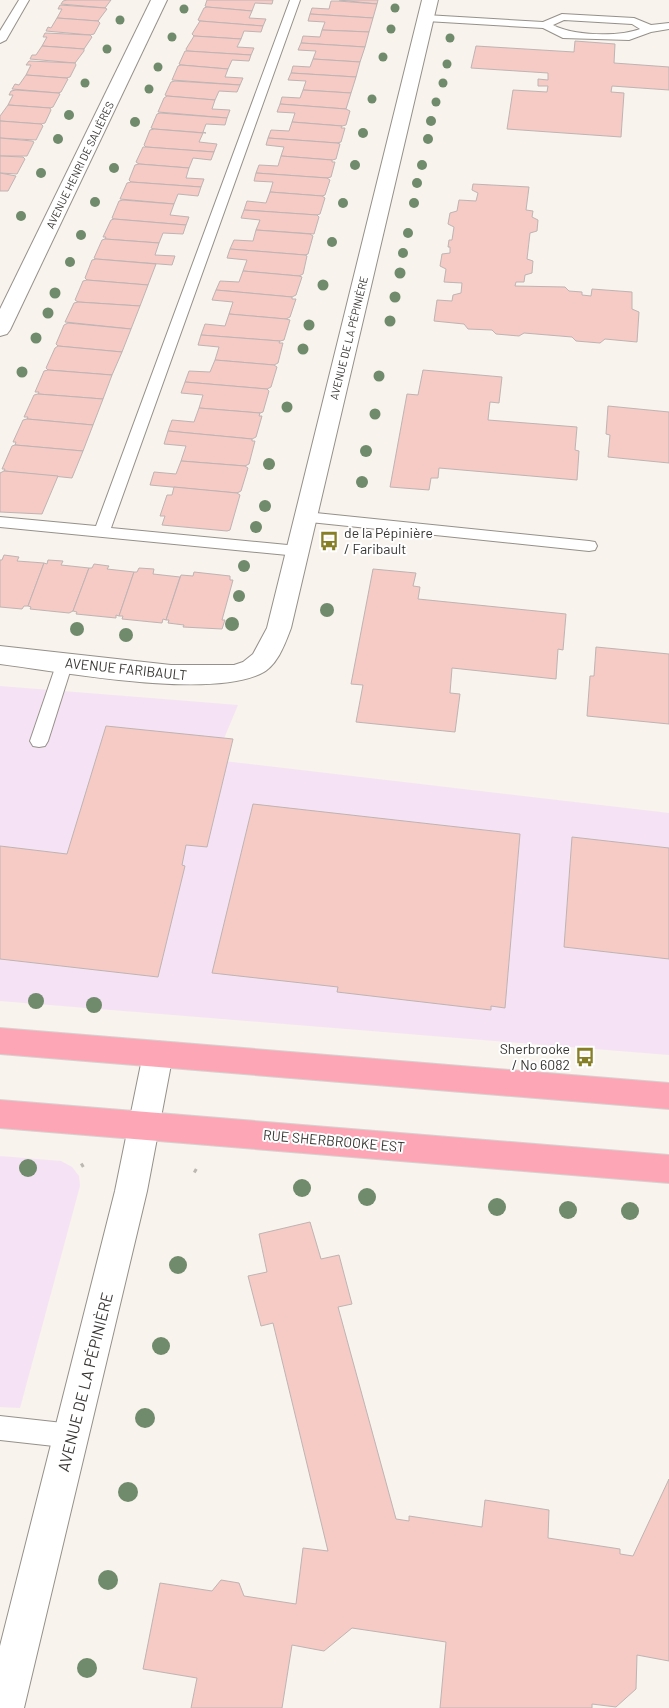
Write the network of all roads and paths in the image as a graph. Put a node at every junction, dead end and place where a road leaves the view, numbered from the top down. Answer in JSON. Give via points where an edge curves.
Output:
{"nodes":[{"id":1,"x":24,"y":0,"type":"edge"},
{"id":2,"x":159,"y":0,"type":"edge"},
{"id":3,"x":295,"y":0,"type":"edge"},
{"id":4,"x":428,"y":9,"type":"edge"},
{"id":5,"x":545,"y":25,"type":"junction"},
{"id":6,"x":669,"y":26,"type":"edge"},
{"id":7,"x":649,"y":29,"type":"junction"},
{"id":8,"x":0,"y":40,"type":"edge"},
{"id":9,"x":0,"y":330,"type":"edge"},
{"id":10,"x":306,"y":517,"type":"junction"},
{"id":11,"x":0,"y":522,"type":"edge"},
{"id":12,"x":102,"y":532,"type":"junction"},
{"id":13,"x":589,"y":546,"type":"dead end"},
{"id":14,"x":298,"y":551,"type":"junction"},
{"id":15,"x":0,"y":655,"type":"edge"},
{"id":16,"x":64,"y":662,"type":"junction"},
{"id":17,"x":252,"y":669,"type":"joint"},
{"id":18,"x":39,"y":741,"type":"dead end"},
{"id":19,"x":0,"y":1042,"type":"edge"},
{"id":20,"x":158,"y":1054,"type":"junction"},
{"id":21,"x":669,"y":1096,"type":"edge"},
{"id":22,"x":0,"y":1114,"type":"edge"},
{"id":23,"x":144,"y":1126,"type":"junction"},
{"id":24,"x":86,"y":1163,"type":"dead end"},
{"id":25,"x":81,"y":1166,"type":"dead end"},
{"id":26,"x":669,"y":1168,"type":"edge"},
{"id":27,"x":194,"y":1170,"type":"dead end"},
{"id":28,"x":199,"y":1173,"type":"dead end"},
{"id":29,"x":0,"y":1428,"type":"edge"},
{"id":30,"x":72,"y":1436,"type":"junction"},
{"id":31,"x":4,"y":1708,"type":"edge"}],
"edges":[{"from":1,"to":8,"type":"lane"},
{"from":2,"to":9,"type":"street","name":"AVENUE HENRI DE SALIÈRES"},
{"from":3,"to":12,"type":"lane"},
{"from":4,"to":5,"type":"lane"},
{"from":4,"to":10,"type":"street","name":"AVENUE DE LA PÉPINIÈRE"},
{"from":5,"to":7,"type":"lane","via":[[563,35],[629,37]]},
{"from":5,"to":7,"type":"lane","via":[[562,16],[634,21]]},
{"from":6,"to":7,"type":"lane"},
{"from":10,"to":13,"type":"lane"},
{"from":10,"to":14,"type":"street","name":"AVENUE DE LA PÉPINIÈRE"},
{"from":11,"to":12,"type":"lane"},
{"from":12,"to":14,"type":"lane"},
{"from":14,"to":17,"type":"street","name":"AVENUE DE LA PÉPINIÈRE","via":[[279,628],[270,650]]},
{"from":15,"to":16,"type":"street","name":"AVENUE FARIBAULT"},
{"from":16,"to":17,"type":"street","name":"AVENUE FARIBAULT","via":[[196,676],[231,675]]},
{"from":16,"to":18,"type":"lane"},
{"from":19,"to":20,"type":"main road"},
{"from":20,"to":21,"type":"main road"},
{"from":20,"to":23,"type":"street","name":"AVENUE DE LA PÉPINIÈRE"},
{"from":22,"to":23,"type":"main road","name":"RUE SHERBROOKE EST"},
{"from":23,"to":26,"type":"main road","name":"RUE SHERBROOKE EST"},
{"from":23,"to":30,"type":"street","name":"AVENUE DE LA PÉPINIÈRE"},
{"from":24,"to":25,"type":"path"},
{"from":27,"to":28,"type":"path"},
{"from":29,"to":30,"type":"lane"},
{"from":30,"to":31,"type":"street","name":"AVENUE DE LA PÉPINIÈRE"}]}
